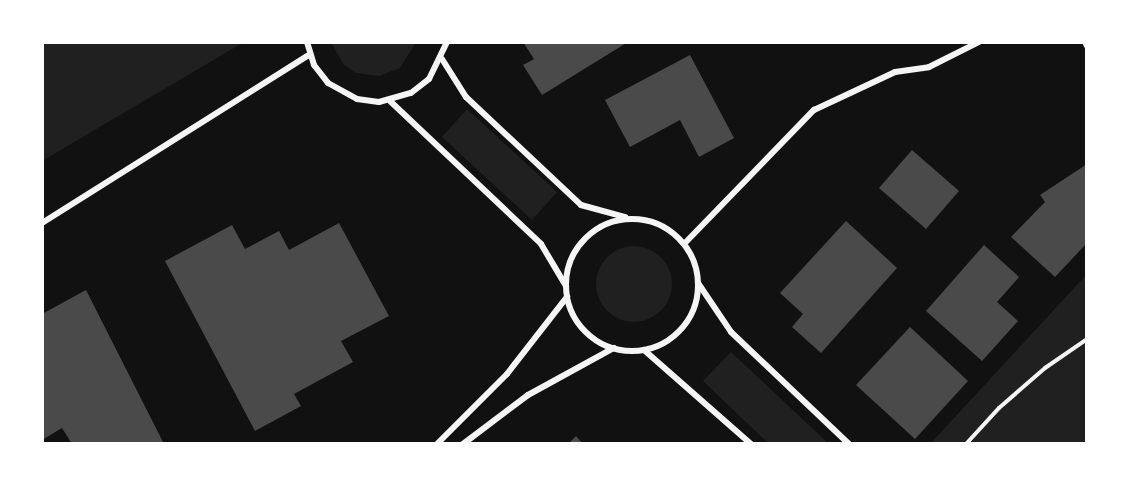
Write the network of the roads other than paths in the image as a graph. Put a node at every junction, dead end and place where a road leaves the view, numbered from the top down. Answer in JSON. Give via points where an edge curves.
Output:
{"nodes":[{"id":1,"x":307,"y":42,"type":"edge"},
{"id":2,"x":447,"y":42,"type":"edge"},
{"id":3,"x":979,"y":42,"type":"edge"},
{"id":4,"x":309,"y":55,"type":"junction"},
{"id":5,"x":442,"y":59,"type":"junction"},
{"id":6,"x":390,"y":101,"type":"junction"},
{"id":7,"x":632,"y":219,"type":"junction"},
{"id":8,"x":42,"y":223,"type":"edge"},
{"id":9,"x":684,"y":244,"type":"junction"},
{"id":10,"x":698,"y":282,"type":"junction"},
{"id":11,"x":566,"y":286,"type":"junction"},
{"id":12,"x":567,"y":297,"type":"junction"},
{"id":13,"x":614,"y":348,"type":"junction"},
{"id":14,"x":644,"y":350,"type":"junction"},
{"id":15,"x":437,"y":444,"type":"edge"},
{"id":16,"x":463,"y":444,"type":"edge"},
{"id":17,"x":751,"y":444,"type":"edge"},
{"id":18,"x":849,"y":444,"type":"edge"}],
"edges":[{"from":1,"to":4,"type":"street"},
{"from":2,"to":5,"type":"street"},
{"from":3,"to":9,"type":"street","via":[[929,67],[895,72],[814,110]]},
{"from":4,"to":6,"type":"street","via":[[321,75],[337,90],[357,99]]},
{"from":4,"to":8,"type":"street"},
{"from":5,"to":6,"type":"street","via":[[420,87]]},
{"from":5,"to":7,"type":"street","via":[[466,96],[581,205]]},
{"from":6,"to":11,"type":"street","via":[[541,244]]},
{"from":7,"to":9,"type":"street","via":[[659,225]]},
{"from":7,"to":11,"type":"street","via":[[610,222],[584,240],[572,257]]},
{"from":9,"to":10,"type":"street"},
{"from":10,"to":14,"type":"street","via":[[696,303],[687,321],[673,337]]},
{"from":10,"to":18,"type":"street","via":[[731,332]]},
{"from":11,"to":12,"type":"street"},
{"from":12,"to":13,"type":"street","via":[[580,325],[596,340]]},
{"from":12,"to":15,"type":"street","via":[[507,374]]},
{"from":13,"to":14,"type":"street"},
{"from":13,"to":16,"type":"street","via":[[528,395]]},
{"from":14,"to":17,"type":"street"}]}
